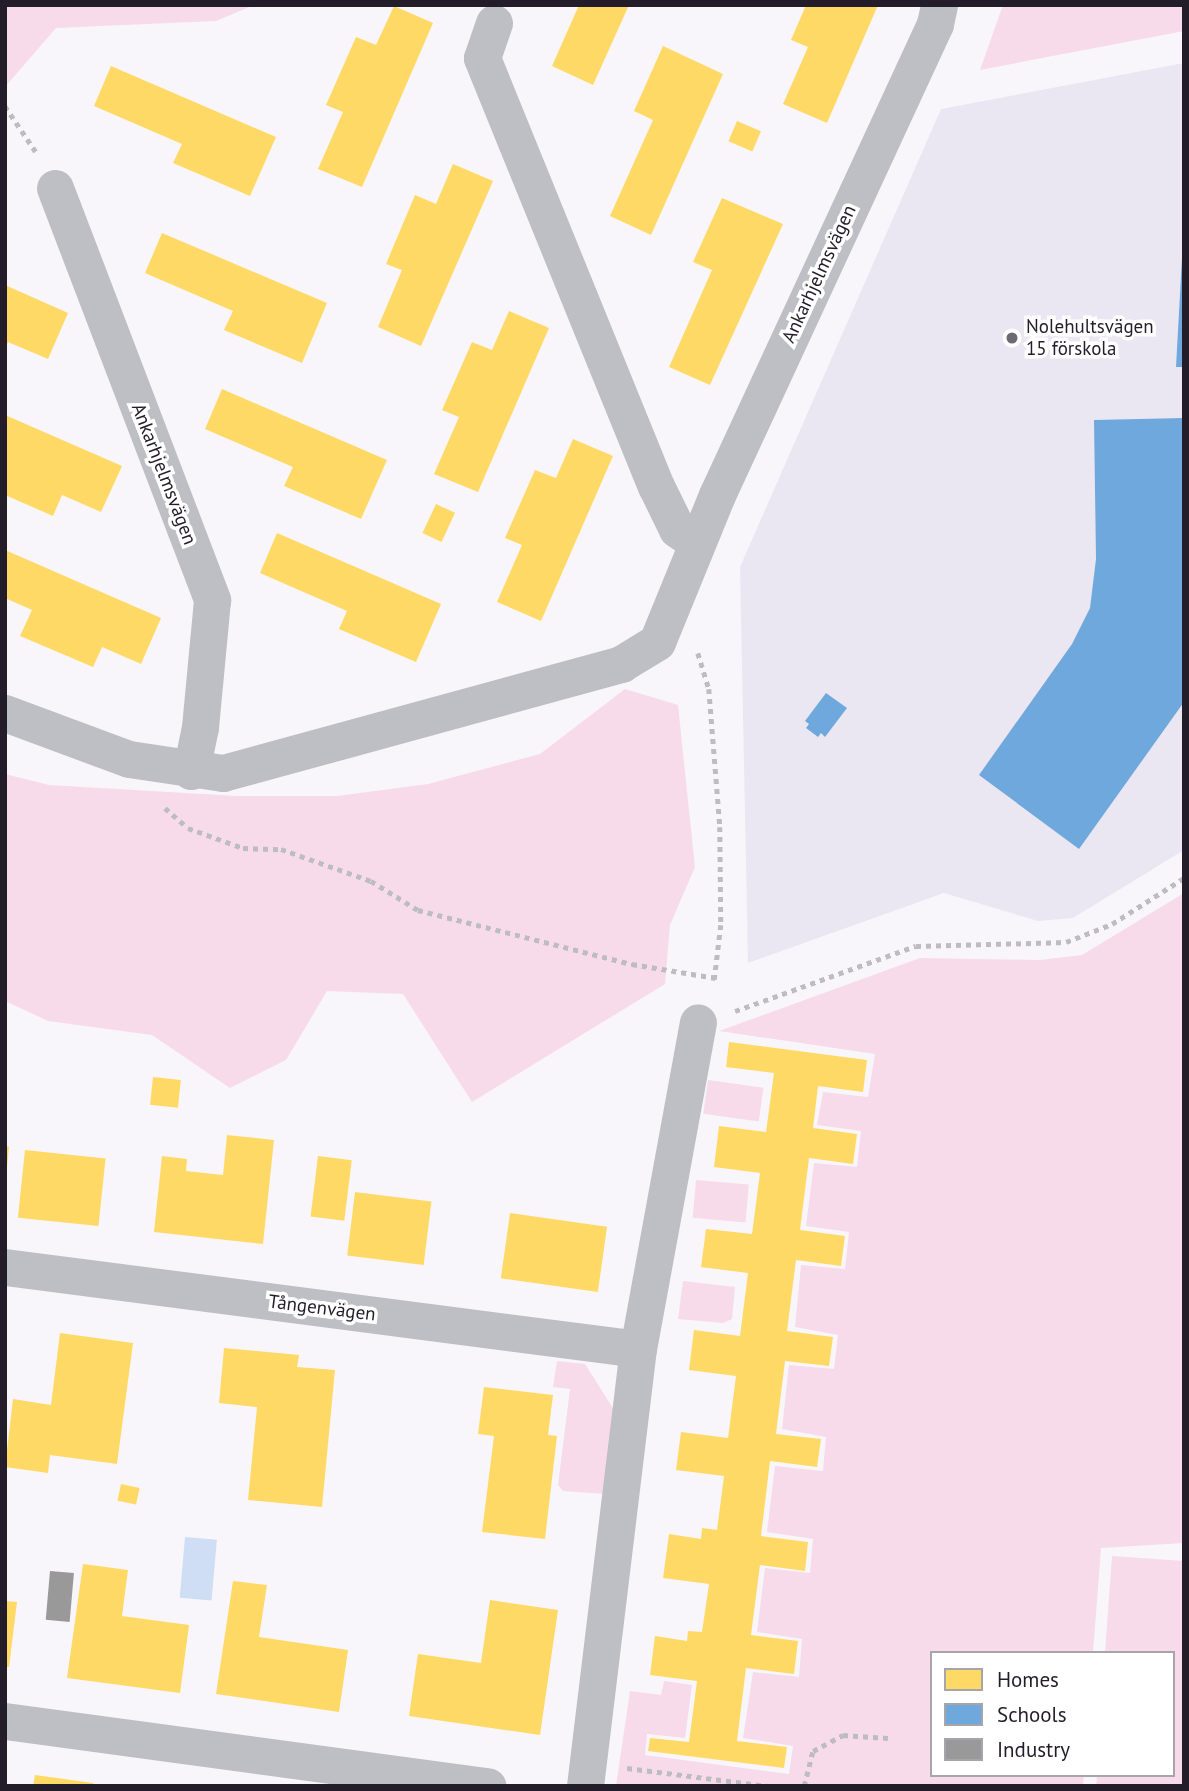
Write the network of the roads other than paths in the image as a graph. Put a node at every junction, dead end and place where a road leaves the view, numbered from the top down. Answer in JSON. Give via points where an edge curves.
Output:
{"nodes":[{"id":1,"x":939,"y":5,"type":"edge"},
{"id":2,"x":494,"y":23,"type":"dead end"},
{"id":3,"x":55,"y":188,"type":"road end"},
{"id":4,"x":697,"y":543,"type":"junction"},
{"id":5,"x":5,"y":713,"type":"edge"},
{"id":6,"x":191,"y":771,"type":"junction"},
{"id":7,"x":698,"y":1022,"type":"road end"},
{"id":8,"x":5,"y":1266,"type":"edge"},
{"id":9,"x":638,"y":1349,"type":"junction"},
{"id":10,"x":5,"y":1721,"type":"edge"},
{"id":11,"x":587,"y":1774,"type":"edge"},
{"id":12,"x":488,"y":1786,"type":"edge"}],
"edges":[{"from":1,"to":4,"type":"street","name":"Ankarhjelmsvägen","via":[[935,24]]},
{"from":2,"to":4,"type":"street","via":[[482,58],[656,486],[677,529]]},
{"from":3,"to":6,"type":"street","name":"Ankarhjelmsvägen","via":[[212,600],[200,727]]},
{"from":4,"to":6,"type":"street","name":"Ankarhjelmsvägen","via":[[657,642],[621,664],[251,768],[223,773]]},
{"from":5,"to":6,"type":"street","name":"Ankarhjelmsvägen","via":[[129,759]]},
{"from":7,"to":9,"type":"street"},
{"from":8,"to":9,"type":"street","name":"Tångenvägen"},
{"from":9,"to":11,"type":"street"},
{"from":10,"to":12,"type":"street"}]}
